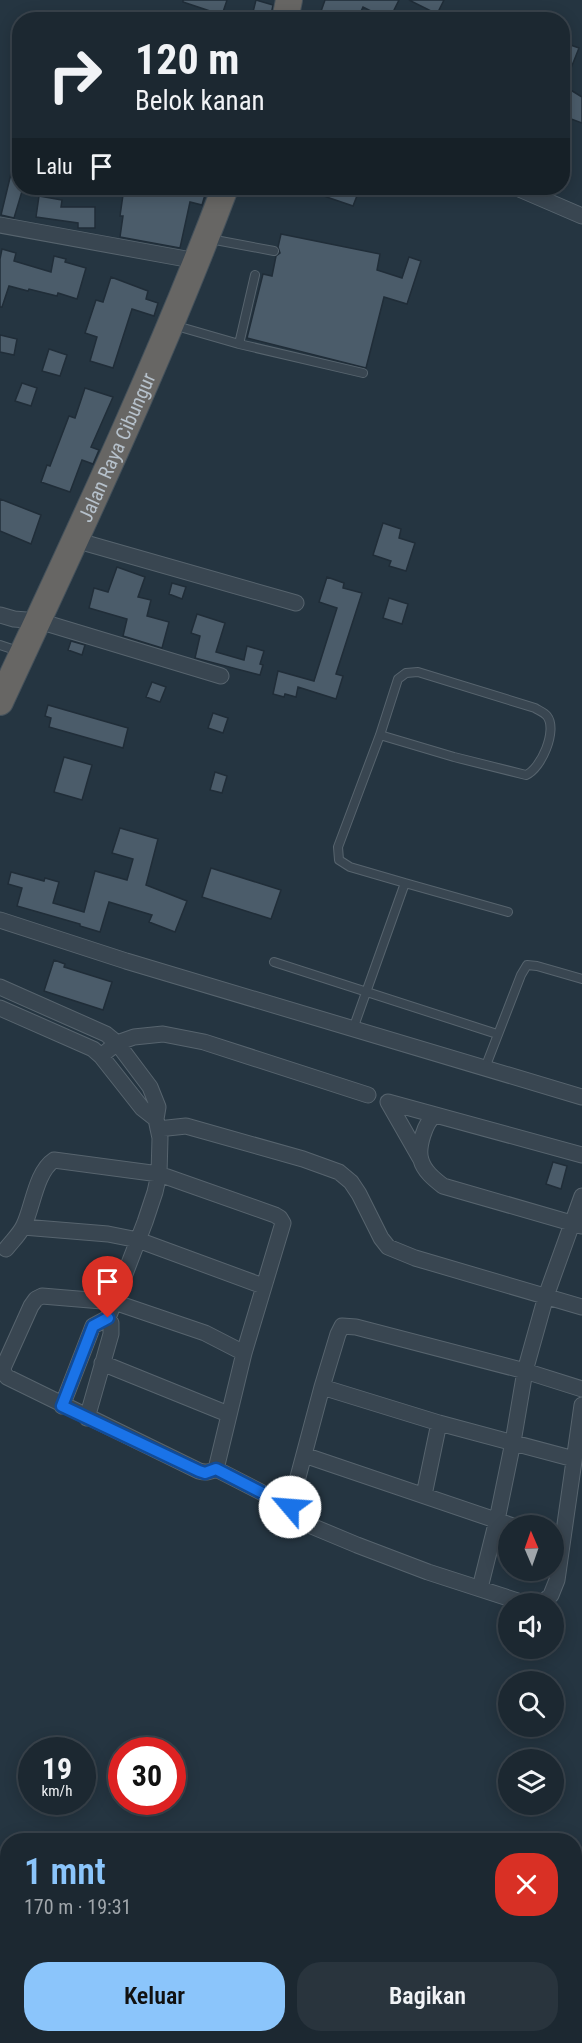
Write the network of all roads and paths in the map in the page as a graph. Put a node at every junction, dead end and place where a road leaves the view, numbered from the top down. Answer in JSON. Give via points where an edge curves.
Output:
{"nodes":[{"id":1,"x":222,"y":195,"type":"edge"},
{"id":2,"x":533,"y":195,"type":"edge"},
{"id":3,"x":582,"y":216,"type":"edge"},
{"id":4,"x":0,"y":225,"type":"edge"},
{"id":5,"x":201,"y":249,"type":"junction"},
{"id":6,"x":274,"y":251,"type":"dead end"},
{"id":7,"x":255,"y":275,"type":"dead end"},
{"id":8,"x":171,"y":325,"type":"junction"},
{"id":9,"x":239,"y":344,"type":"junction"},
{"id":10,"x":363,"y":373,"type":"dead end"},
{"id":11,"x":75,"y":540,"type":"junction"},
{"id":12,"x":296,"y":603,"type":"dead end"},
{"id":13,"x":0,"y":615,"type":"edge"},
{"id":14,"x":39,"y":621,"type":"junction"},
{"id":15,"x":12,"y":649,"type":"edge"},
{"id":16,"x":221,"y":676,"type":"dead end"},
{"id":17,"x":0,"y":702,"type":"edge"},
{"id":18,"x":380,"y":735,"type":"junction"},
{"id":19,"x":405,"y":883,"type":"junction"},
{"id":20,"x":508,"y":912,"type":"dead end"},
{"id":21,"x":0,"y":920,"type":"edge"},
{"id":22,"x":274,"y":962,"type":"dead end"},
{"id":23,"x":582,"y":979,"type":"edge"},
{"id":24,"x":0,"y":987,"type":"edge"},
{"id":25,"x":367,"y":993,"type":"junction"},
{"id":26,"x":23,"y":998,"type":"junction"},
{"id":27,"x":0,"y":1008,"type":"edge"},
{"id":28,"x":15,"y":1015,"type":"junction"},
{"id":29,"x":353,"y":1029,"type":"junction"},
{"id":30,"x":497,"y":1034,"type":"junction"},
{"id":31,"x":117,"y":1043,"type":"junction"},
{"id":32,"x":101,"y":1056,"type":"junction"},
{"id":33,"x":485,"y":1068,"type":"junction"},
{"id":34,"x":368,"y":1095,"type":"dead end"},
{"id":35,"x":582,"y":1097,"type":"edge"},
{"id":36,"x":435,"y":1115,"type":"junction"},
{"id":37,"x":157,"y":1124,"type":"junction"},
{"id":38,"x":582,"y":1155,"type":"edge"},
{"id":39,"x":420,"y":1158,"type":"junction"},
{"id":40,"x":159,"y":1174,"type":"junction"},
{"id":41,"x":582,"y":1196,"type":"edge"},
{"id":42,"x":577,"y":1225,"type":"edge"},
{"id":43,"x":23,"y":1227,"type":"junction"},
{"id":44,"x":138,"y":1240,"type":"junction"},
{"id":45,"x":6,"y":1249,"type":"dead end"},
{"id":46,"x":262,"y":1286,"type":"junction"},
{"id":47,"x":546,"y":1296,"type":"junction"},
{"id":48,"x":114,"y":1302,"type":"junction"},
{"id":49,"x":582,"y":1307,"type":"edge"},
{"id":50,"x":108,"y":1318,"type":"junction"},
{"id":51,"x":244,"y":1353,"type":"junction"},
{"id":52,"x":102,"y":1363,"type":"junction"},
{"id":53,"x":525,"y":1371,"type":"junction"},
{"id":54,"x":322,"y":1387,"type":"junction"},
{"id":55,"x":582,"y":1389,"type":"edge"},
{"id":56,"x":582,"y":1404,"type":"edge"},
{"id":57,"x":62,"y":1406,"type":"junction"},
{"id":58,"x":228,"y":1414,"type":"junction"},
{"id":59,"x":87,"y":1418,"type":"junction"},
{"id":60,"x":439,"y":1423,"type":"junction"},
{"id":61,"x":513,"y":1442,"type":"junction"},
{"id":62,"x":304,"y":1455,"type":"junction"},
{"id":63,"x":574,"y":1459,"type":"junction"},
{"id":64,"x":216,"y":1469,"type":"junction"},
{"id":65,"x":424,"y":1495,"type":"junction"},
{"id":66,"x":290,"y":1507,"type":"junction"},
{"id":67,"x":563,"y":1515,"type":"edge"},
{"id":68,"x":497,"y":1520,"type":"junction"},
{"id":69,"x":480,"y":1588,"type":"junction"},
{"id":70,"x":498,"y":1594,"type":"edge"}],
"edges":[{"from":1,"to":5,"type":"highway","name":"Jalan Raya Cibungur"},
{"from":2,"to":3,"type":"street"},
{"from":4,"to":5,"type":"street"},
{"from":5,"to":6,"type":"lane"},
{"from":5,"to":8,"type":"highway","name":"Jalan Raya Cibungur"},
{"from":7,"to":9,"type":"lane"},
{"from":8,"to":9,"type":"lane"},
{"from":8,"to":11,"type":"highway","name":"Jalan Raya Cibungur"},
{"from":9,"to":10,"type":"lane"},
{"from":11,"to":12,"type":"street"},
{"from":11,"to":14,"type":"highway","name":"Jalan Raya Cibungur"},
{"from":13,"to":14,"type":"street"},
{"from":14,"to":15,"type":"highway","name":"Jalan Raya Cibungur"},
{"from":14,"to":16,"type":"street"},
{"from":15,"to":17,"type":"highway","name":"Jalan Raya Cibungur"},
{"from":18,"to":18,"type":"lane","via":[[526,775],[539,764],[551,726],[547,715],[535,708],[418,672],[406,672],[398,679]]},
{"from":18,"to":19,"type":"lane","via":[[338,847],[339,860]]},
{"from":19,"to":20,"type":"lane"},
{"from":19,"to":25,"type":"lane"},
{"from":21,"to":29,"type":"street"},
{"from":22,"to":25,"type":"lane"},
{"from":23,"to":30,"type":"lane","via":[[527,965]]},
{"from":24,"to":26,"type":"street"},
{"from":25,"to":29,"type":"lane"},
{"from":25,"to":30,"type":"lane"},
{"from":26,"to":28,"type":"street"},
{"from":26,"to":31,"type":"street","via":[[106,1034]]},
{"from":27,"to":28,"type":"street"},
{"from":28,"to":32,"type":"street"},
{"from":29,"to":33,"type":"street"},
{"from":30,"to":33,"type":"lane"},
{"from":31,"to":32,"type":"street"},
{"from":31,"to":34,"type":"street","via":[[163,1034],[204,1042]]},
{"from":31,"to":37,"type":"street","via":[[150,1087],[158,1107]]},
{"from":32,"to":37,"type":"street"},
{"from":33,"to":35,"type":"street"},
{"from":36,"to":38,"type":"street"},
{"from":36,"to":39,"type":"street","via":[[425,1127]]},
{"from":36,"to":39,"type":"street","via":[[388,1102]]},
{"from":37,"to":40,"type":"street"},
{"from":37,"to":47,"type":"street","via":[[186,1126],[339,1172],[359,1194],[388,1247]]},
{"from":39,"to":42,"type":"street","via":[[443,1186]]},
{"from":40,"to":43,"type":"street","via":[[54,1160],[43,1173]]},
{"from":40,"to":44,"type":"street"},
{"from":40,"to":46,"type":"street","via":[[280,1218],[283,1223]]},
{"from":41,"to":42,"type":"street"},
{"from":42,"to":47,"type":"street"},
{"from":43,"to":44,"type":"street"},
{"from":43,"to":45,"type":"street"},
{"from":44,"to":46,"type":"street"},
{"from":44,"to":48,"type":"street"},
{"from":46,"to":51,"type":"street"},
{"from":47,"to":49,"type":"street"},
{"from":47,"to":53,"type":"street"},
{"from":48,"to":50,"type":"street"},
{"from":48,"to":51,"type":"street","via":[[205,1333]]},
{"from":48,"to":57,"type":"street","via":[[42,1296],[31,1306],[4,1373]]},
{"from":50,"to":52,"type":"street","via":[[111,1334]]},
{"from":50,"to":57,"type":"street","via":[[93,1326]]},
{"from":51,"to":58,"type":"street"},
{"from":52,"to":58,"type":"street"},
{"from":52,"to":59,"type":"street"},
{"from":53,"to":54,"type":"street","via":[[347,1325],[338,1334]]},
{"from":53,"to":55,"type":"street"},
{"from":53,"to":61,"type":"street"},
{"from":54,"to":60,"type":"street"},
{"from":54,"to":62,"type":"street"},
{"from":56,"to":63,"type":"street"},
{"from":57,"to":59,"type":"street"},
{"from":58,"to":64,"type":"street"},
{"from":59,"to":64,"type":"street","via":[[199,1471]]},
{"from":60,"to":61,"type":"street"},
{"from":60,"to":65,"type":"street"},
{"from":61,"to":63,"type":"street"},
{"from":61,"to":68,"type":"street"},
{"from":62,"to":65,"type":"street"},
{"from":62,"to":66,"type":"street"},
{"from":63,"to":67,"type":"street"},
{"from":64,"to":66,"type":"street"},
{"from":65,"to":68,"type":"street"},
{"from":66,"to":69,"type":"street","via":[[297,1520],[428,1572]]},
{"from":68,"to":69,"type":"street"},
{"from":69,"to":70,"type":"street"}]}
